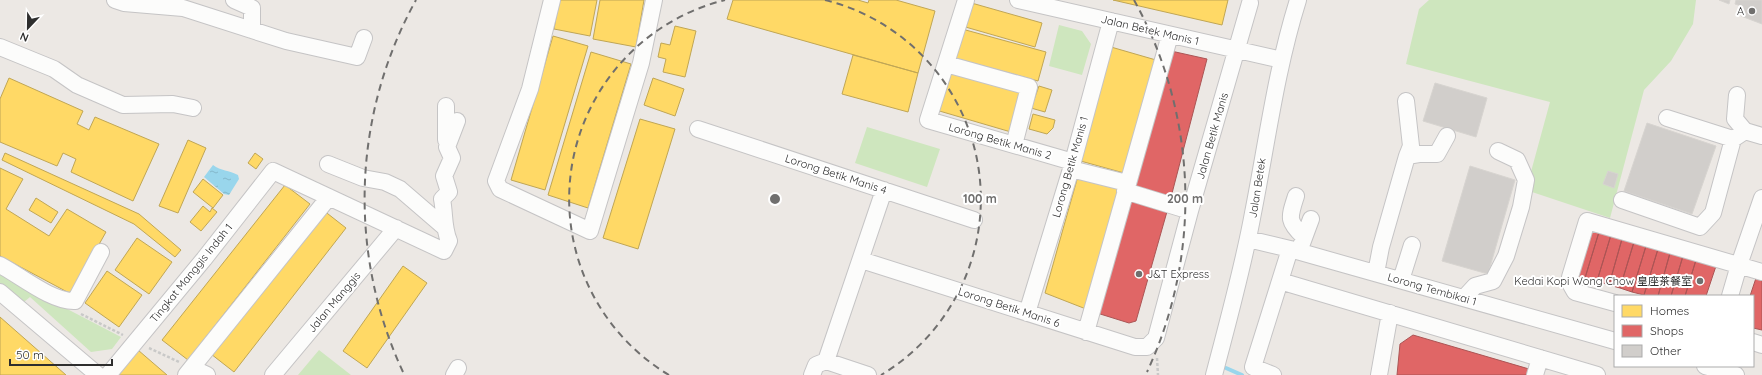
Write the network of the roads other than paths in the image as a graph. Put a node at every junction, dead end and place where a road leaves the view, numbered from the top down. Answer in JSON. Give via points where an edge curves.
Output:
{"nodes":[{"id":1,"x":115,"y":0,"type":"edge"},
{"id":2,"x":234,"y":0,"type":"edge"},
{"id":3,"x":552,"y":0,"type":"edge"},
{"id":4,"x":654,"y":0,"type":"edge"},
{"id":5,"x":966,"y":0,"type":"edge"},
{"id":6,"x":1018,"y":0,"type":"edge"},
{"id":7,"x":1298,"y":0,"type":"edge"},
{"id":8,"x":1250,"y":3,"type":"dead end"},
{"id":9,"x":1111,"y":21,"type":"junction"},
{"id":10,"x":252,"y":30,"type":"junction"},
{"id":11,"x":1170,"y":35,"type":"junction"},
{"id":12,"x":364,"y":38,"type":"dead end"},
{"id":13,"x":0,"y":48,"type":"edge"},
{"id":14,"x":1237,"y":49,"type":"junction"},
{"id":15,"x":1282,"y":60,"type":"junction"},
{"id":16,"x":946,"y":64,"type":"junction"},
{"id":17,"x":1736,"y":95,"type":"dead end"},
{"id":18,"x":1406,"y":101,"type":"dead end"},
{"id":19,"x":446,"y":106,"type":"dead end"},
{"id":20,"x":193,"y":108,"type":"dead end"},
{"id":21,"x":1667,"y":118,"type":"dead end"},
{"id":22,"x":456,"y":121,"type":"dead end"},
{"id":23,"x":698,"y":129,"type":"dead end"},
{"id":24,"x":1739,"y":135,"type":"junction"},
{"id":25,"x":1448,"y":136,"type":"dead end"},
{"id":26,"x":1762,"y":136,"type":"edge"},
{"id":27,"x":1014,"y":145,"type":"junction"},
{"id":28,"x":447,"y":148,"type":"junction"},
{"id":29,"x":1498,"y":150,"type":"dead end"},
{"id":30,"x":1407,"y":156,"type":"junction"},
{"id":31,"x":328,"y":164,"type":"dead end"},
{"id":32,"x":1072,"y":165,"type":"junction"},
{"id":33,"x":1126,"y":187,"type":"junction"},
{"id":34,"x":884,"y":190,"type":"junction"},
{"id":35,"x":1296,"y":196,"type":"dead end"},
{"id":36,"x":329,"y":197,"type":"junction"},
{"id":37,"x":1622,"y":200,"type":"dead end"},
{"id":38,"x":1761,"y":205,"type":"edge"},
{"id":39,"x":1190,"y":210,"type":"junction"},
{"id":40,"x":1311,"y":219,"type":"dead end"},
{"id":41,"x":974,"y":220,"type":"dead end"},
{"id":42,"x":443,"y":226,"type":"junction"},
{"id":43,"x":396,"y":228,"type":"junction"},
{"id":44,"x":1248,"y":239,"type":"junction"},
{"id":45,"x":1412,"y":245,"type":"dead end"},
{"id":46,"x":1298,"y":246,"type":"junction"},
{"id":47,"x":101,"y":252,"type":"dead end"},
{"id":48,"x":861,"y":260,"type":"junction"},
{"id":49,"x":0,"y":265,"type":"edge"},
{"id":50,"x":1738,"y":265,"type":"junction"},
{"id":51,"x":1762,"y":272,"type":"edge"},
{"id":52,"x":1376,"y":273,"type":"junction"},
{"id":53,"x":1401,"y":280,"type":"junction"},
{"id":54,"x":1280,"y":281,"type":"junction"},
{"id":55,"x":0,"y":292,"type":"edge"},
{"id":56,"x":1730,"y":295,"type":"edge"},
{"id":57,"x":1464,"y":298,"type":"junction"},
{"id":58,"x":1614,"y":303,"type":"edge"},
{"id":59,"x":1028,"y":313,"type":"junction"},
{"id":60,"x":1390,"y":313,"type":"junction"},
{"id":61,"x":1086,"y":332,"type":"junction"},
{"id":62,"x":1156,"y":338,"type":"joint"},
{"id":63,"x":1614,"y":341,"type":"edge"},
{"id":64,"x":1540,"y":358,"type":"junction"},
{"id":65,"x":826,"y":361,"type":"junction"},
{"id":66,"x":1711,"y":367,"type":"edge"},
{"id":67,"x":188,"y":373,"type":"edge"},
{"id":68,"x":98,"y":375,"type":"edge"},
{"id":69,"x":108,"y":375,"type":"edge"},
{"id":70,"x":207,"y":375,"type":"edge"},
{"id":71,"x":273,"y":375,"type":"edge"},
{"id":72,"x":812,"y":375,"type":"edge"},
{"id":73,"x":868,"y":375,"type":"edge"},
{"id":74,"x":1214,"y":375,"type":"edge"},
{"id":75,"x":1272,"y":375,"type":"edge"},
{"id":76,"x":1379,"y":375,"type":"edge"},
{"id":77,"x":1535,"y":375,"type":"edge"},
{"id":78,"x":1597,"y":375,"type":"edge"},
{"id":79,"x":1736,"y":375,"type":"edge"}],
"edges":[{"from":1,"to":10,"type":"street","via":[[183,8]]},
{"from":2,"to":10,"type":"street","via":[[252,8]]},
{"from":3,"to":4,"type":"street","via":[[530,89],[496,180],[500,189],[590,230],[641,63]]},
{"from":5,"to":16,"type":"street"},
{"from":6,"to":9,"type":"street","name":"Jalan Betek Manis 1"},
{"from":7,"to":15,"type":"street","name":"Jalan Betek"},
{"from":8,"to":14,"type":"street","name":"Jalan Betik Manis"},
{"from":9,"to":11,"type":"street","name":"Jalan Betek Manis 1"},
{"from":9,"to":32,"type":"street","name":"Lorong Betik Manis 1"},
{"from":10,"to":12,"type":"street","via":[[286,41],[358,57]]},
{"from":11,"to":14,"type":"street","name":"Jalan Betek Manis 1"},
{"from":11,"to":33,"type":"street"},
{"from":13,"to":20,"type":"street","via":[[54,69],[77,86],[123,106],[173,104]]},
{"from":14,"to":15,"type":"street","name":"Jalan Betek Manis 1"},
{"from":14,"to":39,"type":"street","name":"Jalan Betik Manis"},
{"from":15,"to":44,"type":"street","name":"Jalan Betek"},
{"from":16,"to":27,"type":"street","via":[[1029,87]]},
{"from":16,"to":27,"type":"street","name":"Lorong Betik Manis 2","via":[[928,120]]},
{"from":17,"to":24,"type":"street","via":[[1735,119]]},
{"from":18,"to":30,"type":"street","via":[[1411,146]]},
{"from":19,"to":28,"type":"street"},
{"from":21,"to":24,"type":"street"},
{"from":22,"to":28,"type":"street"},
{"from":23,"to":34,"type":"street","name":"Lorong Betik Manis 4"},
{"from":24,"to":26,"type":"street"},
{"from":24,"to":37,"type":"street","via":[[1713,213],[1700,227]]},
{"from":25,"to":30,"type":"street","via":[[1437,154]]},
{"from":27,"to":32,"type":"street","name":"Lorong Betik Manis 2"},
{"from":28,"to":42,"type":"street","via":[[452,158],[444,176],[449,192],[442,199],[445,217]]},
{"from":29,"to":57,"type":"street","via":[[1517,160],[1526,180],[1521,207],[1506,256],[1493,281],[1475,286]]},
{"from":30,"to":52,"type":"street","via":[[1380,247]]},
{"from":31,"to":42,"type":"street","via":[[400,189]]},
{"from":32,"to":33,"type":"street","name":"Lorong Betik Manis 2"},
{"from":32,"to":59,"type":"street","name":"Lorong Betik Manis 1"},
{"from":33,"to":39,"type":"street","name":"Lorong Betik Manis 2"},
{"from":33,"to":61,"type":"street"},
{"from":34,"to":41,"type":"street","name":"Lorong Betik Manis 4"},
{"from":34,"to":48,"type":"street"},
{"from":35,"to":46,"type":"street","via":[[1290,217]]},
{"from":36,"to":43,"type":"street"},
{"from":36,"to":67,"type":"street"},
{"from":36,"to":69,"type":"street","name":"Tingkat Manggis Indah 1","via":[[273,170],[204,259]]},
{"from":38,"to":50,"type":"street"},
{"from":39,"to":62,"type":"street","name":"Jalan Betik Manis"},
{"from":40,"to":46,"type":"street"},
{"from":42,"to":43,"type":"street","via":[[449,241],[444,252]]},
{"from":43,"to":71,"type":"street","name":"Jalan Manggis"},
{"from":44,"to":46,"type":"street","name":"Lorong Tembikai 1"},
{"from":44,"to":74,"type":"street","name":"Jalan Betek"},
{"from":45,"to":53,"type":"street"},
{"from":46,"to":52,"type":"street","name":"Lorong Tembikai 1"},
{"from":46,"to":54,"type":"street"},
{"from":47,"to":49,"type":"street","via":[[75,302],[67,302],[54,296]]},
{"from":48,"to":59,"type":"street","name":"Lorong Betik Manis 6"},
{"from":48,"to":65,"type":"street"},
{"from":50,"to":51,"type":"street"},
{"from":50,"to":56,"type":"street"},
{"from":50,"to":58,"type":"street","via":[[1587,221],[1570,277],[1570,285],[1575,292]]},
{"from":52,"to":53,"type":"street","name":"Lorong Tembikai 1"},
{"from":53,"to":57,"type":"street","name":"Lorong Tembikai 1"},
{"from":54,"to":60,"type":"street"},
{"from":54,"to":75,"type":"street","via":[[1253,367]]},
{"from":55,"to":68,"type":"street"},
{"from":57,"to":63,"type":"street","name":"Lorong Tembikai 1"},
{"from":59,"to":61,"type":"street","name":"Lorong Betik Manis 6"},
{"from":60,"to":64,"type":"street"},
{"from":60,"to":76,"type":"street"},
{"from":61,"to":62,"type":"street","name":"Lorong Betik Manis 6","via":[[1135,347],[1147,346]]},
{"from":64,"to":77,"type":"street"},
{"from":64,"to":78,"type":"street"},
{"from":65,"to":72,"type":"street","via":[[816,365]]},
{"from":65,"to":73,"type":"street"},
{"from":66,"to":79,"type":"street"},
{"from":67,"to":70,"type":"street"}]}
